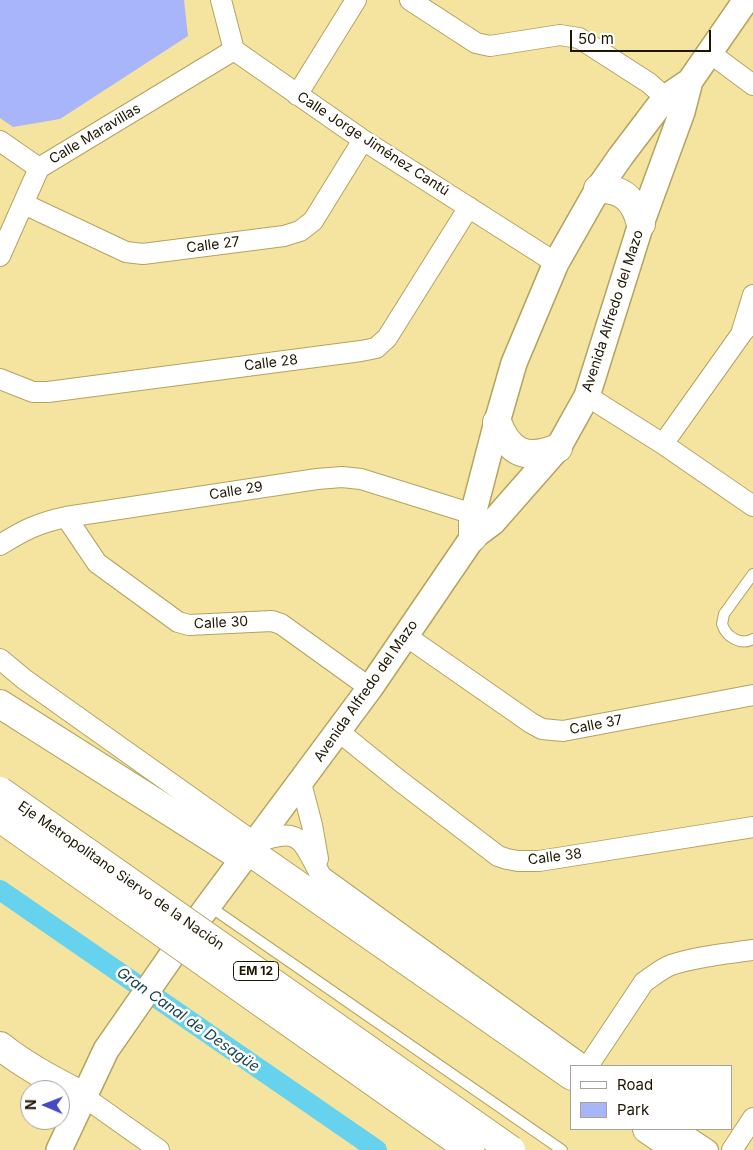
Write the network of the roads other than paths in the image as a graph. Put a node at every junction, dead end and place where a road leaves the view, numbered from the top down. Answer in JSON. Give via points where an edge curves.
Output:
{"nodes":[{"id":1,"x":221,"y":0,"type":"edge"},
{"id":2,"x":356,"y":0,"type":"edge"},
{"id":3,"x":410,"y":0,"type":"edge"},
{"id":4,"x":746,"y":0,"type":"edge"},
{"id":5,"x":234,"y":50,"type":"junction"},
{"id":6,"x":710,"y":53,"type":"junction"},
{"id":7,"x":753,"y":85,"type":"edge"},
{"id":8,"x":297,"y":95,"type":"junction"},
{"id":9,"x":674,"y":105,"type":"junction"},
{"id":10,"x":363,"y":140,"type":"junction"},
{"id":11,"x":0,"y":141,"type":"edge"},
{"id":12,"x":39,"y":168,"type":"junction"},
{"id":13,"x":598,"y":189,"type":"junction"},
{"id":14,"x":24,"y":204,"type":"junction"},
{"id":15,"x":469,"y":207,"type":"junction"},
{"id":16,"x":641,"y":224,"type":"junction"},
{"id":17,"x":0,"y":256,"type":"edge"},
{"id":18,"x":556,"y":263,"type":"junction"},
{"id":19,"x":753,"y":295,"type":"edge"},
{"id":20,"x":747,"y":327,"type":"edge"},
{"id":21,"x":0,"y":379,"type":"edge"},
{"id":22,"x":587,"y":396,"type":"junction"},
{"id":23,"x":497,"y":422,"type":"junction"},
{"id":24,"x":663,"y":444,"type":"junction"},
{"id":25,"x":558,"y":448,"type":"junction"},
{"id":26,"x":753,"y":506,"type":"edge"},
{"id":27,"x":66,"y":516,"type":"junction"},
{"id":28,"x":473,"y":525,"type":"junction"},
{"id":29,"x":0,"y":545,"type":"edge"},
{"id":30,"x":753,"y":574,"type":"edge"},
{"id":31,"x":406,"y":636,"type":"junction"},
{"id":32,"x":753,"y":639,"type":"edge"},
{"id":33,"x":0,"y":659,"type":"edge"},
{"id":34,"x":370,"y":688,"type":"junction"},
{"id":35,"x":753,"y":694,"type":"edge"},
{"id":36,"x":0,"y":704,"type":"edge"},
{"id":37,"x":338,"y":731,"type":"junction"},
{"id":38,"x":301,"y":783,"type":"junction"},
{"id":39,"x":0,"y":792,"type":"edge"},
{"id":40,"x":0,"y":818,"type":"edge"},
{"id":41,"x":753,"y":827,"type":"edge"},
{"id":42,"x":249,"y":851,"type":"junction"},
{"id":43,"x":321,"y":876,"type":"junction"},
{"id":44,"x":209,"y":905,"type":"junction"},
{"id":45,"x":753,"y":950,"type":"edge"},
{"id":46,"x":0,"y":1046,"type":"edge"},
{"id":47,"x":583,"y":1065,"type":"edge"},
{"id":48,"x":589,"y":1065,"type":"edge"},
{"id":49,"x":570,"y":1075,"type":"edge"},
{"id":50,"x":83,"y":1096,"type":"junction"},
{"id":51,"x":753,"y":1118,"type":"edge"},
{"id":52,"x":648,"y":1130,"type":"edge"},
{"id":53,"x":678,"y":1130,"type":"edge"},
{"id":54,"x":59,"y":1150,"type":"edge"},
{"id":55,"x":158,"y":1150,"type":"edge"},
{"id":56,"x":470,"y":1150,"type":"edge"},
{"id":57,"x":511,"y":1150,"type":"edge"},
{"id":58,"x":562,"y":1150,"type":"edge"},
{"id":59,"x":678,"y":1150,"type":"edge"},
{"id":60,"x":708,"y":1150,"type":"edge"},
{"id":61,"x":732,"y":1150,"type":"edge"}],
"edges":[{"from":1,"to":5,"type":"street"},
{"from":2,"to":8,"type":"street"},
{"from":3,"to":9,"type":"street","via":[[476,44],[490,46],[560,35],[579,38],[649,83]]},
{"from":4,"to":6,"type":"street","name":"Avenida Alfredo del Mazo"},
{"from":5,"to":8,"type":"street","name":"Calle Jorge Jiménez Cantú"},
{"from":5,"to":12,"type":"street","name":"Calle Maravillas"},
{"from":6,"to":7,"type":"street"},
{"from":6,"to":9,"type":"street","name":"Avenida Alfredo del Mazo"},
{"from":8,"to":10,"type":"street","name":"Calle Jorge Jiménez Cantú"},
{"from":9,"to":13,"type":"street","name":"Avenida Alfredo del Mazo"},
{"from":9,"to":16,"type":"street","name":"Avenida Alfredo del Mazo"},
{"from":10,"to":14,"type":"street","name":"Calle 27","via":[[313,221],[300,231],[284,236],[143,254],[126,252]]},
{"from":10,"to":15,"type":"street","name":"Calle Jorge Jiménez Cantú"},
{"from":11,"to":12,"type":"street"},
{"from":12,"to":14,"type":"street","name":"Calle Maravillas"},
{"from":13,"to":16,"type":"main road","via":[[619,192],[632,201]]},
{"from":13,"to":18,"type":"street","name":"Avenida Alfredo del Mazo"},
{"from":14,"to":17,"type":"street","name":"Calle Maravillas"},
{"from":15,"to":18,"type":"street","name":"Calle Jorge Jiménez Cantú"},
{"from":15,"to":21,"type":"street","name":"Calle 28","via":[[387,338],[376,348],[48,392],[33,392]]},
{"from":16,"to":22,"type":"street","name":"Avenida Alfredo del Mazo"},
{"from":18,"to":23,"type":"street","name":"Avenida Alfredo del Mazo","via":[[514,363]]},
{"from":19,"to":20,"type":"street"},
{"from":20,"to":24,"type":"street"},
{"from":22,"to":24,"type":"street"},
{"from":22,"to":25,"type":"street","name":"Avenida Alfredo del Mazo"},
{"from":23,"to":25,"type":"main road","via":[[506,442],[520,453],[531,456]]},
{"from":23,"to":28,"type":"street","name":"Avenida Alfredo del Mazo"},
{"from":24,"to":26,"type":"street"},
{"from":25,"to":28,"type":"street","name":"Avenida Alfredo del Mazo","via":[[493,522]]},
{"from":27,"to":28,"type":"street","name":"Calle 29","via":[[342,477],[361,479]]},
{"from":27,"to":29,"type":"street","name":"Calle 29","via":[[43,522]]},
{"from":27,"to":34,"type":"street","name":"Calle 30","via":[[97,563],[178,622],[189,625],[272,621],[282,624]]},
{"from":28,"to":31,"type":"street","name":"Avenida Alfredo del Mazo"},
{"from":30,"to":32,"type":"lane","via":[[724,614],[722,624],[727,633],[740,642]]},
{"from":31,"to":34,"type":"street","name":"Avenida Alfredo del Mazo"},
{"from":31,"to":35,"type":"street","name":"Calle 37","via":[[531,723],[552,731],[573,730]]},
{"from":33,"to":42,"type":"street"},
{"from":34,"to":37,"type":"street","name":"Avenida Alfredo del Mazo"},
{"from":36,"to":42,"type":"main road"},
{"from":37,"to":38,"type":"street","name":"Avenida Alfredo del Mazo"},
{"from":37,"to":41,"type":"street","name":"Calle 38","via":[[415,793],[507,860],[540,861]]},
{"from":38,"to":42,"type":"street","name":"Avenida Alfredo del Mazo"},
{"from":38,"to":43,"type":"street"},
{"from":39,"to":57,"type":"main road","name":"Eje Metropolitano Siervo de la Nación","number":"EM 12","bridge":true},
{"from":40,"to":56,"type":"main road","name":"Eje Metropolitano Siervo de la Nación","number":"EM 12","bridge":true},
{"from":42,"to":43,"type":"street","via":[[274,836],[292,835],[303,841]]},
{"from":42,"to":44,"type":"street","name":"Avenida Alfredo del Mazo"},
{"from":42,"to":49,"type":"main road"},
{"from":43,"to":47,"type":"street"},
{"from":44,"to":50,"type":"street","name":"Avenida Alfredo del Mazo","via":[[127,1018],[106,1050]]},
{"from":44,"to":58,"type":"lane"},
{"from":45,"to":48,"type":"street","via":[[686,961],[658,972],[644,982]]},
{"from":46,"to":50,"type":"main road","via":[[48,1078]]},
{"from":50,"to":54,"type":"street","name":"Avenida Alfredo del Mazo"},
{"from":50,"to":55,"type":"street"},
{"from":51,"to":61,"type":"street"},
{"from":52,"to":59,"type":"main road"},
{"from":53,"to":60,"type":"street"}]}
